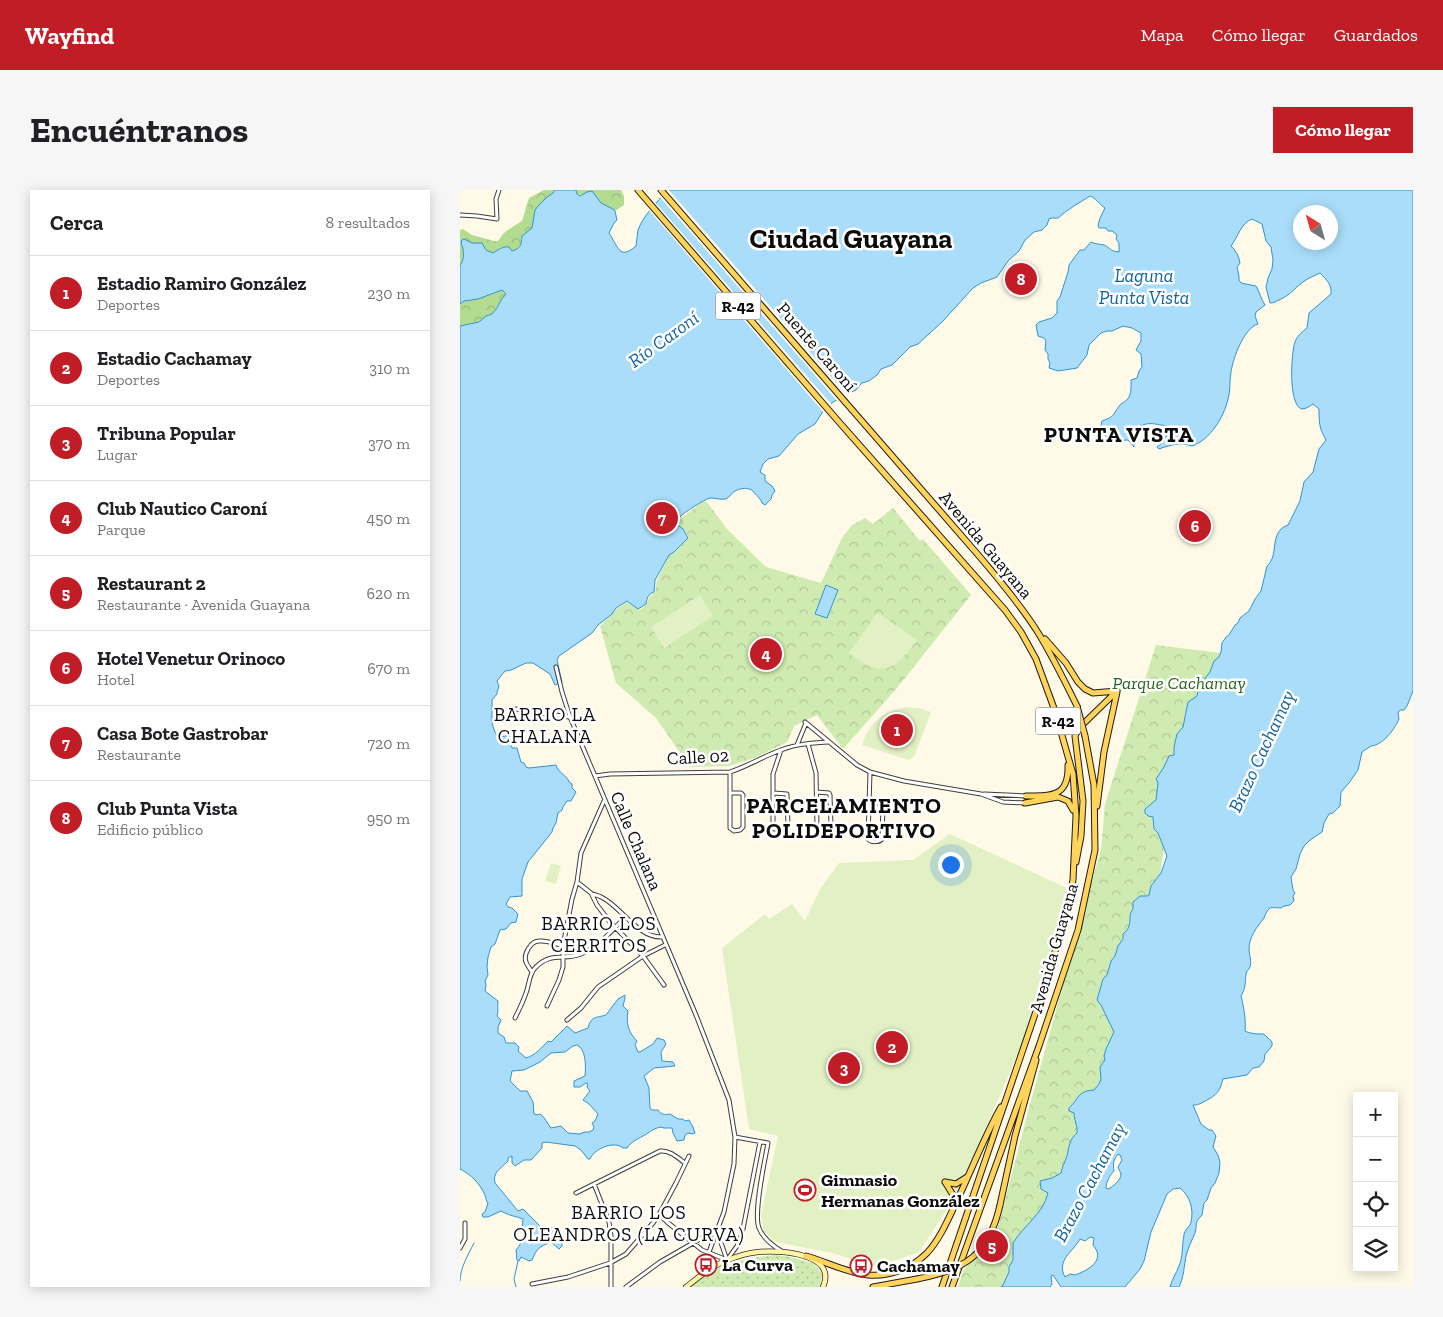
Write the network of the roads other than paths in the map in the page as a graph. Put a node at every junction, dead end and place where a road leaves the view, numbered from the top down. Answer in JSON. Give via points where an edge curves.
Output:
{"nodes":[{"id":1,"x":499,"y":190,"type":"edge"},
{"id":2,"x":638,"y":190,"type":"edge"},
{"id":3,"x":661,"y":190,"type":"edge"},
{"id":4,"x":460,"y":215,"type":"edge"},
{"id":5,"x":853,"y":410,"type":"joint"},
{"id":6,"x":839,"y":422,"type":"joint"},
{"id":7,"x":1037,"y":631,"type":"junction"},
{"id":8,"x":556,"y":667,"type":"dead end"},
{"id":9,"x":1117,"y":691,"type":"junction"},
{"id":10,"x":516,"y":709,"type":"dead end"},
{"id":11,"x":570,"y":717,"type":"junction"},
{"id":12,"x":828,"y":742,"type":"junction"},
{"id":13,"x":808,"y":744,"type":"junction"},
{"id":14,"x":797,"y":746,"type":"junction"},
{"id":15,"x":782,"y":750,"type":"junction"},
{"id":16,"x":1068,"y":755,"type":"junction"},
{"id":17,"x":730,"y":772,"type":"junction"},
{"id":18,"x":870,"y":772,"type":"junction"},
{"id":19,"x":595,"y":776,"type":"junction"},
{"id":20,"x":817,"y":792,"type":"junction"},
{"id":21,"x":731,"y":793,"type":"junction"},
{"id":22,"x":774,"y":793,"type":"junction"},
{"id":23,"x":981,"y":794,"type":"junction"},
{"id":24,"x":1026,"y":796,"type":"joint"},
{"id":25,"x":604,"y":801,"type":"junction"},
{"id":26,"x":1025,"y":803,"type":"joint"},
{"id":27,"x":869,"y":804,"type":"junction"},
{"id":28,"x":1075,"y":831,"type":"junction"},
{"id":29,"x":1095,"y":850,"type":"junction"},
{"id":30,"x":1073,"y":880,"type":"junction"},
{"id":31,"x":577,"y":882,"type":"junction"},
{"id":32,"x":591,"y":894,"type":"junction"},
{"id":33,"x":624,"y":916,"type":"junction"},
{"id":34,"x":615,"y":927,"type":"junction"},
{"id":35,"x":662,"y":937,"type":"junction"},
{"id":36,"x":665,"y":945,"type":"junction"},
{"id":37,"x":563,"y":946,"type":"junction"},
{"id":38,"x":562,"y":956,"type":"junction"},
{"id":39,"x":643,"y":956,"type":"junction"},
{"id":40,"x":532,"y":972,"type":"junction"},
{"id":41,"x":664,"y":985,"type":"dead end"},
{"id":42,"x":547,"y":1006,"type":"dead end"},
{"id":43,"x":515,"y":1018,"type":"dead end"},
{"id":44,"x":567,"y":1020,"type":"dead end"},
{"id":45,"x":1038,"y":1046,"type":"junction"},
{"id":46,"x":1011,"y":1084,"type":"junction"},
{"id":47,"x":736,"y":1137,"type":"junction"},
{"id":48,"x":760,"y":1142,"type":"junction"},
{"id":49,"x":689,"y":1156,"type":"dead end"},
{"id":50,"x":685,"y":1164,"type":"junction"},
{"id":51,"x":969,"y":1175,"type":"junction"},
{"id":52,"x":594,"y":1184,"type":"junction"},
{"id":53,"x":576,"y":1192,"type":"dead end"},
{"id":54,"x":955,"y":1205,"type":"junction"},
{"id":55,"x":658,"y":1214,"type":"junction"},
{"id":56,"x":465,"y":1223,"type":"dead end"},
{"id":57,"x":715,"y":1234,"type":"junction"},
{"id":58,"x":693,"y":1243,"type":"junction"},
{"id":59,"x":460,"y":1248,"type":"edge"},
{"id":60,"x":709,"y":1252,"type":"junction"},
{"id":61,"x":784,"y":1252,"type":"junction"},
{"id":62,"x":806,"y":1256,"type":"junction"},
{"id":63,"x":727,"y":1260,"type":"junction"},
{"id":64,"x":610,"y":1263,"type":"junction"},
{"id":65,"x":532,"y":1284,"type":"dead end"},
{"id":66,"x":611,"y":1287,"type":"edge"},
{"id":67,"x":626,"y":1287,"type":"edge"},
{"id":68,"x":688,"y":1287,"type":"edge"},
{"id":69,"x":823,"y":1287,"type":"edge"},
{"id":70,"x":873,"y":1287,"type":"edge"},
{"id":71,"x":942,"y":1287,"type":"edge"},
{"id":72,"x":952,"y":1287,"type":"edge"}],
"edges":[{"from":1,"to":4,"type":"street","via":[[497,220]]},
{"from":2,"to":6,"type":"main road","name":"Puente Caroní","number":"R-42"},
{"from":3,"to":5,"type":"main road","name":"Puente Caroní","number":"R-42"},
{"from":5,"to":7,"type":"main road","name":"Avenida Guayana","number":"R-42","via":[[1015,599]]},
{"from":6,"to":16,"type":"main road","name":"Avenida Guayana","number":"R-42","via":[[983,584],[1021,632],[1036,658]]},
{"from":7,"to":9,"type":"main road","via":[[1085,689],[1093,693]]},
{"from":7,"to":29,"type":"main road","name":"Avenida Guayana","number":"R-42","bridge":true,"via":[[1077,706],[1085,736],[1094,785]]},
{"from":8,"to":11,"type":"street","name":"Calle Chalana"},
{"from":9,"to":29,"type":"main road","via":[[1104,752]]},
{"from":9,"to":30,"type":"main road","via":[[1079,728],[1075,736],[1082,801],[1081,836]]},
{"from":10,"to":11,"type":"street"},
{"from":11,"to":19,"type":"street","name":"Calle Chalana"},
{"from":12,"to":13,"type":"street","name":"Calle 02"},
{"from":12,"to":14,"type":"street","via":[[806,722]]},
{"from":12,"to":18,"type":"street"},
{"from":13,"to":14,"type":"street","name":"Calle 02"},
{"from":13,"to":20,"type":"street","via":[[816,773]]},
{"from":14,"to":15,"type":"street","name":"Calle 02"},
{"from":15,"to":17,"type":"street","name":"Calle 02"},
{"from":15,"to":22,"type":"street","via":[[773,774]]},
{"from":16,"to":24,"type":"main road","via":[[1068,775],[1060,791],[1047,796]]},
{"from":16,"to":28,"type":"main road","name":"Avenida Guayana","number":"R-42"},
{"from":17,"to":19,"type":"street","name":"Calle 02"},
{"from":17,"to":21,"type":"street"},
{"from":18,"to":23,"type":"street"},
{"from":18,"to":27,"type":"street"},
{"from":19,"to":25,"type":"street","name":"Calle Chalana"},
{"from":20,"to":20,"type":"street","via":[[817,828],[828,830],[831,826],[830,795]]},
{"from":21,"to":21,"type":"street","via":[[730,828],[734,831],[743,827],[743,796]]},
{"from":22,"to":22,"type":"street","via":[[773,827],[785,830],[788,827],[787,794]]},
{"from":23,"to":24,"type":"street"},
{"from":23,"to":26,"type":"street","via":[[1003,802]]},
{"from":25,"to":31,"type":"street","via":[[581,853]]},
{"from":25,"to":35,"type":"street","name":"Calle Chalana"},
{"from":26,"to":28,"type":"main road","via":[[1058,797],[1068,801]]},
{"from":27,"to":27,"type":"street","via":[[868,839],[879,841],[882,838],[883,806],[880,803]]},
{"from":28,"to":30,"type":"main road","name":"Avenida Guayana","number":"R-42"},
{"from":29,"to":45,"type":"main road","name":"Avenida Guayana","number":"R-42","via":[[1078,930]]},
{"from":30,"to":46,"type":"main road","name":"Avenida Guayana","number":"R-42","via":[[1048,979]]},
{"from":31,"to":32,"type":"street"},
{"from":31,"to":37,"type":"street"},
{"from":32,"to":33,"type":"street","via":[[604,898]]},
{"from":32,"to":34,"type":"street"},
{"from":33,"to":34,"type":"street"},
{"from":33,"to":35,"type":"street","via":[[649,935]]},
{"from":34,"to":38,"type":"street","via":[[585,953]]},
{"from":34,"to":39,"type":"street"},
{"from":35,"to":36,"type":"street","name":"Calle Chalana"},
{"from":36,"to":39,"type":"street"},
{"from":36,"to":47,"type":"street","name":"Calle Chalana","via":[[721,1077]]},
{"from":37,"to":38,"type":"street"},
{"from":37,"to":40,"type":"street","via":[[540,941],[532,944],[525,960]]},
{"from":38,"to":40,"type":"street","via":[[553,957]]},
{"from":38,"to":42,"type":"street","via":[[563,968]]},
{"from":39,"to":41,"type":"street"},
{"from":39,"to":44,"type":"street","via":[[598,988]]},
{"from":40,"to":43,"type":"street"},
{"from":45,"to":70,"type":"main road","bridge":true,"via":[[997,1218],[980,1250],[954,1269]]},
{"from":45,"to":72,"type":"main road","name":"Avenida Guayana","number":"R-42"},
{"from":46,"to":51,"type":"main road"},
{"from":46,"to":71,"type":"main road","name":"Avenida Guayana","number":"R-42"},
{"from":47,"to":48,"type":"street"},
{"from":47,"to":57,"type":"street","name":"Calle Chalana","via":[[724,1212]]},
{"from":48,"to":61,"type":"street","via":[[768,1143],[757,1220],[768,1242]]},
{"from":48,"to":63,"type":"street","via":[[742,1234]]},
{"from":49,"to":50,"type":"street"},
{"from":50,"to":52,"type":"street","via":[[669,1152],[660,1151]]},
{"from":50,"to":55,"type":"street"},
{"from":51,"to":54,"type":"main road"},
{"from":51,"to":54,"type":"main road","via":[[956,1184],[944,1182],[953,1195]]},
{"from":52,"to":53,"type":"street"},
{"from":52,"to":64,"type":"street","via":[[609,1222]]},
{"from":54,"to":62,"type":"main road","via":[[927,1253],[898,1271],[878,1275],[856,1273]]},
{"from":55,"to":58,"type":"street"},
{"from":55,"to":64,"type":"street","via":[[626,1254]]},
{"from":56,"to":59,"type":"street","via":[[465,1239]]},
{"from":57,"to":58,"type":"street"},
{"from":57,"to":60,"type":"street","name":"Calle Chalana"},
{"from":57,"to":63,"type":"street"},
{"from":58,"to":60,"type":"street"},
{"from":58,"to":67,"type":"street"},
{"from":60,"to":63,"type":"street"},
{"from":61,"to":62,"type":"main road"},
{"from":61,"to":63,"type":"main road","via":[[759,1252]]},
{"from":62,"to":69,"type":"main road","via":[[824,1270],[826,1280]]},
{"from":63,"to":68,"type":"main road"},
{"from":64,"to":65,"type":"street","via":[[568,1277]]},
{"from":64,"to":66,"type":"street"}]}
